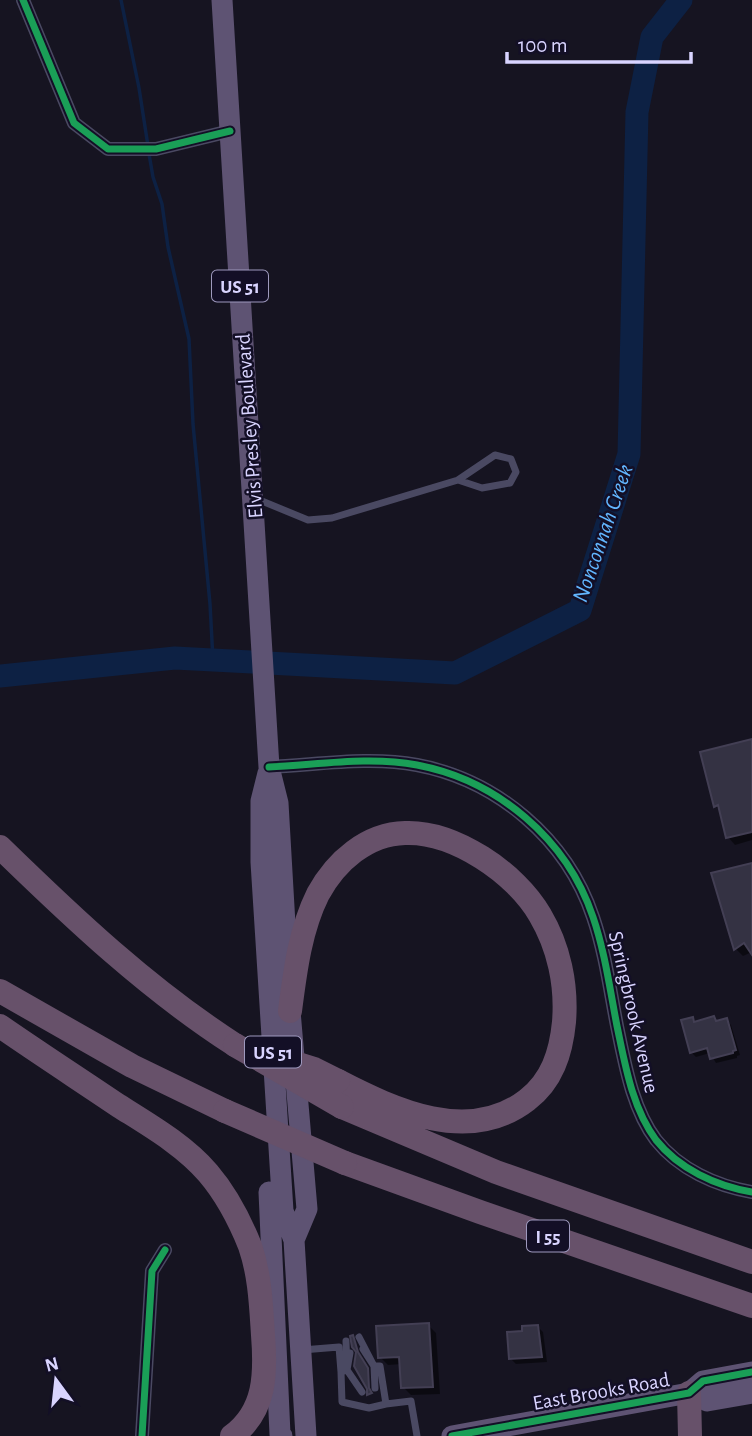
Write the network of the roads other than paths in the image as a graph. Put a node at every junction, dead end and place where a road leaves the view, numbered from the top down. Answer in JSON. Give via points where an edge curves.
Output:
{"nodes":[{"id":1,"x":23,"y":0,"type":"edge"},
{"id":2,"x":223,"y":10,"type":"edge"},
{"id":3,"x":230,"y":131,"type":"junction"},
{"id":4,"x":458,"y":480,"type":"junction"},
{"id":5,"x":253,"y":498,"type":"junction"},
{"id":6,"x":269,"y":767,"type":"junction"},
{"id":7,"x":0,"y":847,"type":"edge"},
{"id":8,"x":0,"y":991,"type":"edge"},
{"id":9,"x":290,"y":1011,"type":"junction"},
{"id":10,"x":0,"y":1026,"type":"edge"},
{"id":11,"x":227,"y":1040,"type":"junction"},
{"id":12,"x":275,"y":1102,"type":"junction"},
{"id":13,"x":209,"y":1174,"type":"junction"},
{"id":14,"x":752,"y":1192,"type":"edge"},
{"id":15,"x":568,"y":1198,"type":"junction"},
{"id":16,"x":294,"y":1240,"type":"junction"},
{"id":17,"x":752,"y":1244,"type":"edge"},
{"id":18,"x":165,"y":1250,"type":"dead end"},
{"id":19,"x":752,"y":1262,"type":"edge"},
{"id":20,"x":273,"y":1281,"type":"junction"},
{"id":21,"x":752,"y":1306,"type":"edge"},
{"id":22,"x":359,"y":1337,"type":"dead end"},
{"id":23,"x":346,"y":1341,"type":"dead end"},
{"id":24,"x":363,"y":1349,"type":"dead end"},
{"id":25,"x":301,"y":1350,"type":"junction"},
{"id":26,"x":350,"y":1353,"type":"dead end"},
{"id":27,"x":370,"y":1364,"type":"junction"},
{"id":28,"x":347,"y":1370,"type":"junction"},
{"id":29,"x":752,"y":1372,"type":"edge"},
{"id":30,"x":372,"y":1377,"type":"dead end"},
{"id":31,"x":359,"y":1381,"type":"dead end"},
{"id":32,"x":375,"y":1388,"type":"dead end"},
{"id":33,"x":362,"y":1392,"type":"dead end"},
{"id":34,"x":689,"y":1393,"type":"junction"},
{"id":35,"x":752,"y":1393,"type":"edge"},
{"id":36,"x":386,"y":1404,"type":"junction"},
{"id":37,"x":142,"y":1436,"type":"edge"},
{"id":38,"x":232,"y":1436,"type":"edge"},
{"id":39,"x":282,"y":1436,"type":"edge"},
{"id":40,"x":306,"y":1436,"type":"edge"},
{"id":41,"x":417,"y":1436,"type":"edge"},
{"id":42,"x":452,"y":1436,"type":"edge"},
{"id":43,"x":690,"y":1436,"type":"edge"}],
"edges":[{"from":1,"to":3,"type":"street","via":[[74,123],[108,149],[156,149]]},
{"from":2,"to":3,"type":"main road","name":"Elvis Presley Boulevard","number":"US 51"},
{"from":3,"to":5,"type":"main road","name":"Elvis Presley Boulevard","number":"US 51"},
{"from":4,"to":4,"type":"lane","via":[[482,488],[510,483],[516,472],[511,459],[495,455]]},
{"from":4,"to":5,"type":"lane","via":[[332,518],[308,520]]},
{"from":5,"to":6,"type":"main road","name":"Elvis Presley Boulevard","number":"US 51"},
{"from":6,"to":9,"type":"main road","name":"Elvis Presley Boulevard","number":"US 51","via":[[278,803]]},
{"from":6,"to":12,"type":"main road","name":"Elvis Presley Boulevard","number":"US 51","via":[[261,801],[261,862]]},
{"from":6,"to":14,"type":"street","name":"Springbrook Avenue","via":[[378,762],[415,765],[480,786],[526,818],[565,862],[587,903],[631,1083],[650,1130],[674,1158],[698,1174]]},
{"from":7,"to":11,"type":"highway","number":"I 55","via":[[107,948]]},
{"from":8,"to":21,"type":"highway","number":"I 55","bridge":true,"via":[[132,1066],[345,1163]]},
{"from":9,"to":11,"type":"highway","bridge":true,"via":[[304,932],[318,895],[338,864],[354,851],[394,834],[448,841],[490,862],[508,877],[540,914],[558,958],[565,1006],[559,1054],[541,1088],[517,1107],[478,1121],[422,1117],[314,1069]]},
{"from":9,"to":16,"type":"main road","name":"Elvis Presley Boulevard","number":"US 51","via":[[307,1209]]},
{"from":10,"to":13,"type":"highway","via":[[170,1140]]},
{"from":11,"to":15,"type":"highway","number":"I 55","bridge":true,"via":[[342,1107]]},
{"from":12,"to":16,"type":"main road","name":"Elvis Presley Boulevard","number":"US 51","via":[[283,1211]]},
{"from":12,"to":20,"type":"main road","via":[[268,1157]]},
{"from":13,"to":20,"type":"highway","via":[[230,1190],[248,1214],[264,1245]]},
{"from":13,"to":38,"type":"highway","via":[[241,1225],[260,1292],[264,1383],[251,1416]]},
{"from":15,"to":17,"type":"highway"},
{"from":15,"to":19,"type":"highway","number":"I 55"},
{"from":16,"to":25,"type":"main road","name":"Elvis Presley Boulevard","number":"US 51"},
{"from":18,"to":37,"type":"street","via":[[152,1271]]},
{"from":20,"to":39,"type":"main road"},
{"from":22,"to":27,"type":"lane"},
{"from":23,"to":28,"type":"lane"},
{"from":24,"to":27,"type":"lane"},
{"from":25,"to":28,"type":"lane","via":[[339,1347]]},
{"from":25,"to":40,"type":"main road","name":"Elvis Presley Boulevard","number":"US 51"},
{"from":26,"to":28,"type":"lane"},
{"from":27,"to":30,"type":"lane"},
{"from":27,"to":32,"type":"lane"},
{"from":27,"to":36,"type":"lane","via":[[380,1366]]},
{"from":28,"to":31,"type":"lane"},
{"from":28,"to":33,"type":"lane"},
{"from":28,"to":36,"type":"lane","via":[[342,1402],[369,1408]]},
{"from":29,"to":34,"type":"main road","name":"East Brooks Road","via":[[702,1381]]},
{"from":34,"to":35,"type":"main road","name":"East Brooks Road","via":[[707,1401]]},
{"from":34,"to":42,"type":"main road","name":"East Brooks Road"},
{"from":34,"to":43,"type":"highway"},
{"from":36,"to":41,"type":"lane","via":[[411,1401]]}]}
